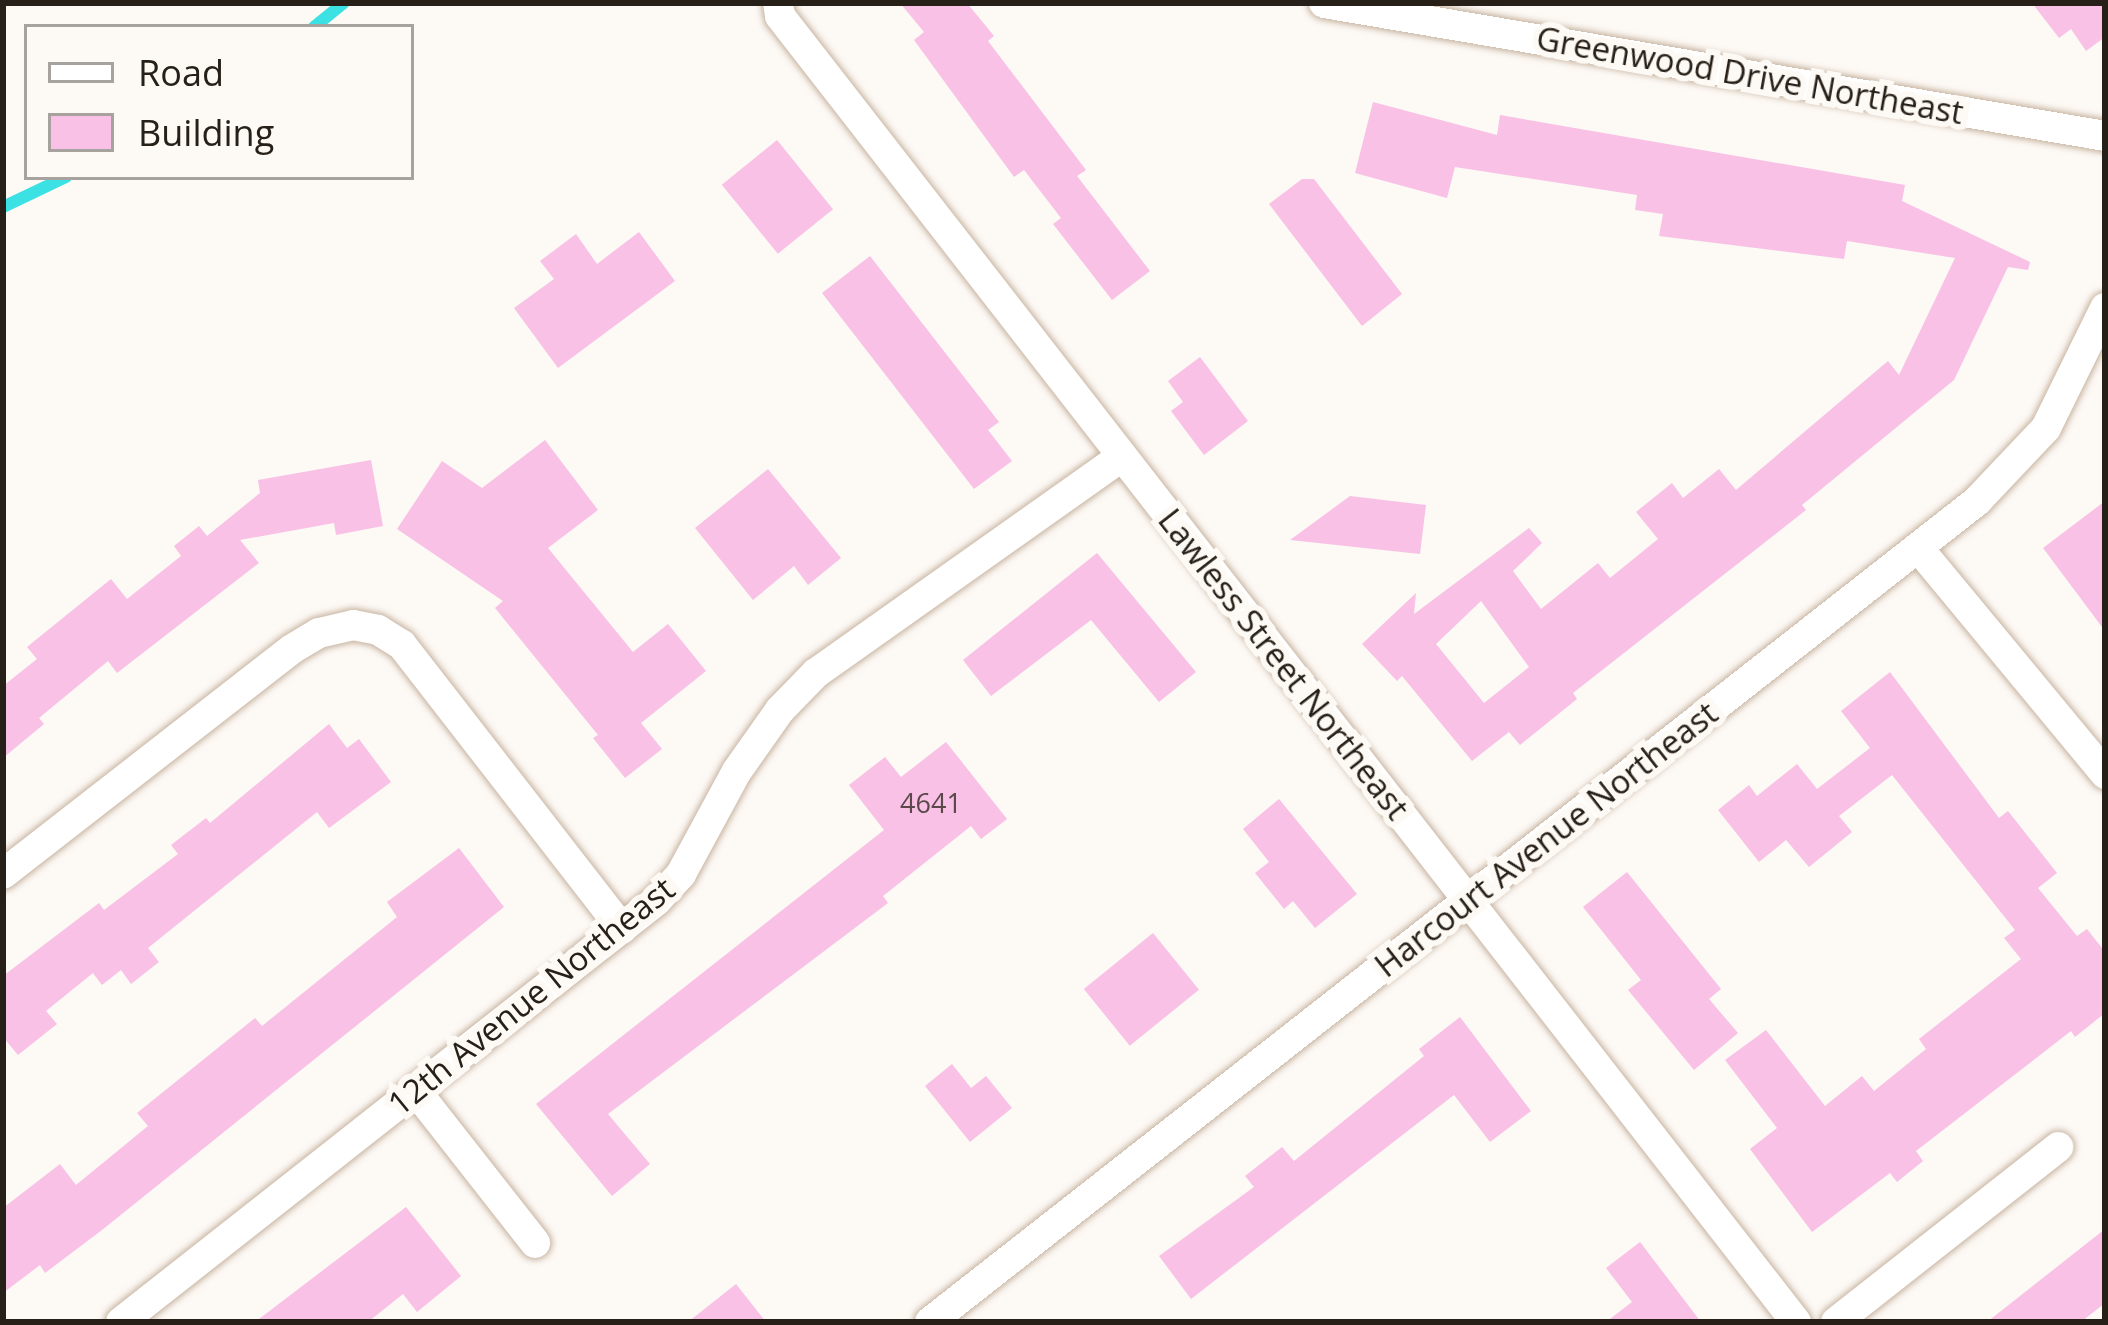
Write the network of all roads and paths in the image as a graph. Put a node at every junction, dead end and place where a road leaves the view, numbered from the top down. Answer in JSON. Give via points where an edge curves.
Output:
{"nodes":[{"id":1,"x":778,"y":3,"type":"edge"},
{"id":2,"x":1324,"y":3,"type":"edge"},
{"id":3,"x":2105,"y":136,"type":"edge"},
{"id":4,"x":2105,"y":308,"type":"edge"},
{"id":5,"x":1122,"y":456,"type":"junction"},
{"id":6,"x":1920,"y":550,"type":"junction"},
{"id":7,"x":2105,"y":774,"type":"edge"},
{"id":8,"x":3,"y":874,"type":"edge"},
{"id":9,"x":1466,"y":899,"type":"junction"},
{"id":10,"x":622,"y":928,"type":"junction"},
{"id":11,"x":416,"y":1091,"type":"junction"},
{"id":12,"x":2058,"y":1147,"type":"dead end"},
{"id":13,"x":535,"y":1243,"type":"dead end"},
{"id":14,"x":121,"y":1322,"type":"edge"},
{"id":15,"x":930,"y":1322,"type":"edge"},
{"id":16,"x":1796,"y":1322,"type":"edge"},
{"id":17,"x":1836,"y":1322,"type":"edge"}],
"edges":[{"from":1,"to":5,"type":"street","name":"Lawless Street Northeast"},
{"from":2,"to":3,"type":"street","name":"Greenwood Drive Northeast"},
{"from":4,"to":6,"type":"street","name":"Harcourt Avenue Northeast","via":[[2046,428]]},
{"from":5,"to":9,"type":"street","name":"Lawless Street Northeast"},
{"from":5,"to":10,"type":"street","name":"12th Avenue Northeast","via":[[816,674],[737,771],[681,874]]},
{"from":6,"to":7,"type":"street"},
{"from":6,"to":9,"type":"street","name":"Harcourt Avenue Northeast"},
{"from":8,"to":10,"type":"street","via":[[292,649],[353,625],[402,645]]},
{"from":9,"to":15,"type":"street","name":"Harcourt Avenue Northeast"},
{"from":9,"to":16,"type":"street","name":"Lawless Street Northeast"},
{"from":10,"to":11,"type":"street","name":"12th Avenue Northeast"},
{"from":11,"to":13,"type":"street"},
{"from":11,"to":14,"type":"street","name":"12th Avenue Northeast"},
{"from":12,"to":17,"type":"street"}]}
